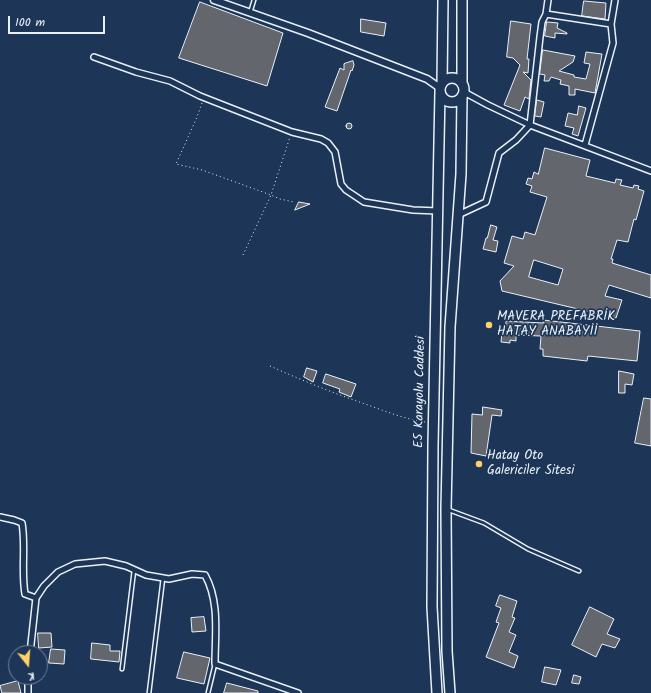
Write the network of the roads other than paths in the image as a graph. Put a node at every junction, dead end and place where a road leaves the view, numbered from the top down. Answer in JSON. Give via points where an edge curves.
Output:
{"nodes":[{"id":1,"x":214,"y":0,"type":"edge"},
{"id":2,"x":254,"y":0,"type":"edge"},
{"id":3,"x":443,"y":0,"type":"edge"},
{"id":4,"x":462,"y":0,"type":"edge"},
{"id":5,"x":548,"y":0,"type":"edge"},
{"id":6,"x":615,"y":0,"type":"edge"},
{"id":7,"x":250,"y":13,"type":"junction"},
{"id":8,"x":546,"y":14,"type":"junction"},
{"id":9,"x":611,"y":24,"type":"junction"},
{"id":10,"x":94,"y":57,"type":"dead end"},
{"id":11,"x":441,"y":88,"type":"junction"},
{"id":12,"x":463,"y":90,"type":"junction"},
{"id":13,"x":530,"y":125,"type":"junction"},
{"id":14,"x":586,"y":145,"type":"junction"},
{"id":15,"x":651,"y":171,"type":"edge"},
{"id":16,"x":438,"y":210,"type":"junction"},
{"id":17,"x":458,"y":215,"type":"junction"},
{"id":18,"x":446,"y":509,"type":"junction"},
{"id":19,"x":0,"y":517,"type":"edge"},
{"id":20,"x":134,"y":570,"type":"junction"},
{"id":21,"x":578,"y":571,"type":"dead end"},
{"id":22,"x":164,"y":578,"type":"junction"},
{"id":23,"x":36,"y":598,"type":"junction"},
{"id":24,"x":31,"y":645,"type":"edge"},
{"id":25,"x":214,"y":664,"type":"junction"},
{"id":26,"x":122,"y":669,"type":"dead end"},
{"id":27,"x":149,"y":693,"type":"edge"},
{"id":28,"x":208,"y":693,"type":"edge"},
{"id":29,"x":298,"y":693,"type":"edge"},
{"id":30,"x":437,"y":693,"type":"edge"},
{"id":31,"x":450,"y":693,"type":"edge"}],
"edges":[{"from":1,"to":7,"type":"street"},
{"from":2,"to":7,"type":"lane"},
{"from":3,"to":11,"type":"highway","name":"E5 Karayolu Caddesi"},
{"from":4,"to":12,"type":"highway"},
{"from":5,"to":8,"type":"street"},
{"from":6,"to":9,"type":"street"},
{"from":7,"to":11,"type":"street","via":[[427,79]]},
{"from":8,"to":9,"type":"street"},
{"from":8,"to":13,"type":"street","via":[[542,22]]},
{"from":9,"to":14,"type":"street","via":[[613,43]]},
{"from":10,"to":16,"type":"street","via":[[170,81],[292,132],[328,143],[335,152],[341,184],[364,202],[413,210]]},
{"from":11,"to":12,"type":"highway","via":[[444,81],[452,78],[456,79]]},
{"from":11,"to":12,"type":"highway","via":[[444,98],[450,102],[457,100]]},
{"from":11,"to":16,"type":"highway","name":"E5 Karayolu Caddesi"},
{"from":12,"to":13,"type":"street"},
{"from":12,"to":17,"type":"highway"},
{"from":13,"to":14,"type":"street"},
{"from":13,"to":17,"type":"street","via":[[499,153],[486,202]]},
{"from":14,"to":15,"type":"street"},
{"from":16,"to":30,"type":"highway","name":"E5 Karayolu Caddesi","via":[[432,607]]},
{"from":17,"to":18,"type":"highway","via":[[450,328]]},
{"from":18,"to":21,"type":"lane","via":[[484,523],[528,549]]},
{"from":18,"to":31,"type":"highway","via":[[447,651]]},
{"from":19,"to":23,"type":"street","via":[[22,523],[25,594]]},
{"from":20,"to":22,"type":"street"},
{"from":20,"to":23,"type":"street","via":[[104,561],[75,564],[58,572]]},
{"from":20,"to":26,"type":"lane"},
{"from":22,"to":25,"type":"street","via":[[205,575],[211,586],[216,612]]},
{"from":22,"to":27,"type":"lane"},
{"from":23,"to":24,"type":"street"},
{"from":25,"to":28,"type":"lane"},
{"from":25,"to":29,"type":"street"}]}
